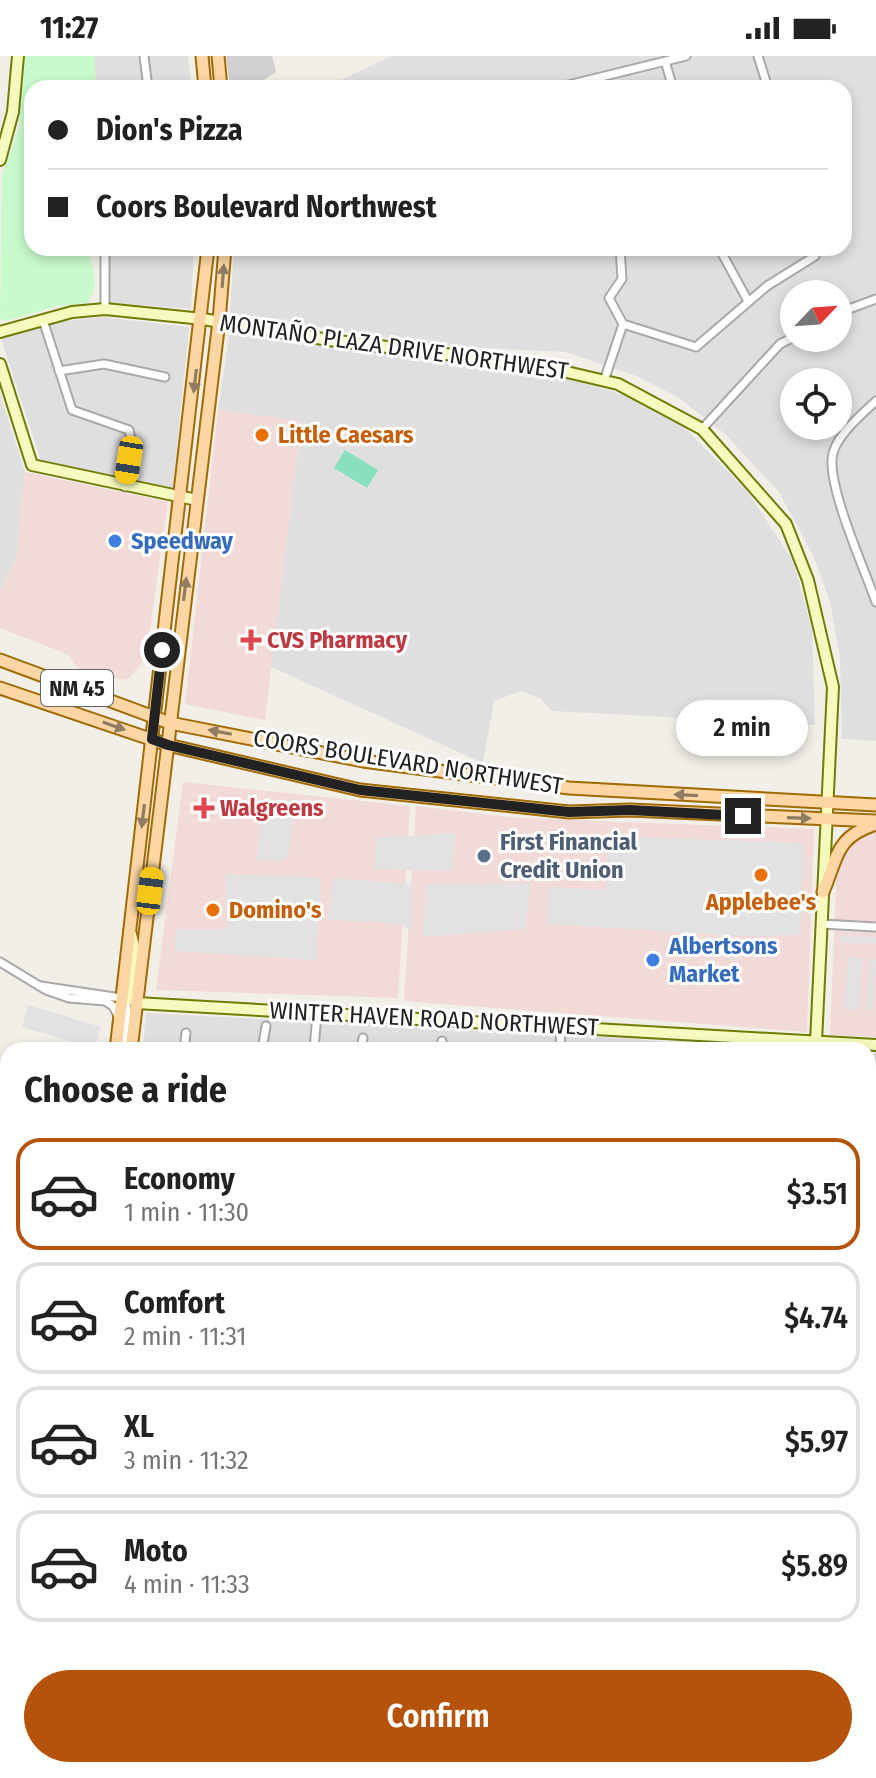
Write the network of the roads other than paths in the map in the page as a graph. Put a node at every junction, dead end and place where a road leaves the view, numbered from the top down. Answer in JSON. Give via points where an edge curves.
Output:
{"nodes":[{"id":1,"x":18,"y":56,"type":"edge"},
{"id":2,"x":144,"y":56,"type":"edge"},
{"id":3,"x":202,"y":56,"type":"edge"},
{"id":4,"x":218,"y":56,"type":"edge"},
{"id":5,"x":686,"y":56,"type":"edge"},
{"id":6,"x":758,"y":56,"type":"edge"},
{"id":7,"x":665,"y":61,"type":"junction"},
{"id":8,"x":147,"y":80,"type":"edge"},
{"id":9,"x":204,"y":80,"type":"edge"},
{"id":10,"x":220,"y":80,"type":"edge"},
{"id":11,"x":588,"y":80,"type":"edge"},
{"id":12,"x":671,"y":80,"type":"edge"},
{"id":13,"x":766,"y":80,"type":"edge"},
{"id":14,"x":0,"y":160,"type":"edge"},
{"id":15,"x":105,"y":256,"type":"edge"},
{"id":16,"x":207,"y":256,"type":"edge"},
{"id":17,"x":224,"y":256,"type":"edge"},
{"id":18,"x":621,"y":256,"type":"edge"},
{"id":19,"x":723,"y":256,"type":"edge"},
{"id":20,"x":809,"y":256,"type":"edge"},
{"id":21,"x":876,"y":299,"type":"edge"},
{"id":22,"x":748,"y":301,"type":"junction"},
{"id":23,"x":852,"y":308,"type":"edge"},
{"id":24,"x":105,"y":309,"type":"junction"},
{"id":25,"x":203,"y":319,"type":"junction"},
{"id":26,"x":43,"y":320,"type":"junction"},
{"id":27,"x":219,"y":321,"type":"junction"},
{"id":28,"x":623,"y":324,"type":"junction"},
{"id":29,"x":0,"y":332,"type":"edge"},
{"id":30,"x":780,"y":344,"type":"edge"},
{"id":31,"x":0,"y":364,"type":"edge"},
{"id":32,"x":59,"y":371,"type":"junction"},
{"id":33,"x":165,"y":377,"type":"dead end"},
{"id":34,"x":604,"y":381,"type":"junction"},
{"id":35,"x":876,"y":401,"type":"edge"},
{"id":36,"x":702,"y":429,"type":"junction"},
{"id":37,"x":125,"y":488,"type":"junction"},
{"id":38,"x":180,"y":498,"type":"junction"},
{"id":39,"x":197,"y":500,"type":"junction"},
{"id":40,"x":876,"y":602,"type":"edge"},
{"id":41,"x":0,"y":660,"type":"edge"},
{"id":42,"x":0,"y":688,"type":"edge"},
{"id":43,"x":154,"y":715,"type":"junction"},
{"id":44,"x":170,"y":723,"type":"junction"},
{"id":45,"x":152,"y":739,"type":"junction"},
{"id":46,"x":168,"y":745,"type":"junction"},
{"id":47,"x":826,"y":803,"type":"junction"},
{"id":48,"x":876,"y":805,"type":"edge"},
{"id":49,"x":824,"y":819,"type":"junction"},
{"id":50,"x":876,"y":822,"type":"edge"},
{"id":51,"x":823,"y":892,"type":"junction"},
{"id":52,"x":822,"y":924,"type":"junction"},
{"id":53,"x":876,"y":927,"type":"edge"},
{"id":54,"x":129,"y":929,"type":"junction"},
{"id":55,"x":0,"y":962,"type":"edge"},
{"id":56,"x":41,"y":986,"type":"junction"},
{"id":57,"x":121,"y":998,"type":"junction"},
{"id":58,"x":136,"y":1003,"type":"junction"},
{"id":59,"x":317,"y":1013,"type":"junction"},
{"id":60,"x":119,"y":1018,"type":"junction"},
{"id":61,"x":266,"y":1026,"type":"dead end"},
{"id":62,"x":561,"y":1026,"type":"junction"},
{"id":63,"x":186,"y":1033,"type":"dead end"},
{"id":64,"x":363,"y":1038,"type":"dead end"},
{"id":65,"x":117,"y":1042,"type":"edge"},
{"id":66,"x":128,"y":1042,"type":"edge"},
{"id":67,"x":129,"y":1042,"type":"edge"},
{"id":68,"x":185,"y":1042,"type":"edge"},
{"id":69,"x":263,"y":1042,"type":"edge"},
{"id":70,"x":315,"y":1042,"type":"edge"},
{"id":71,"x":362,"y":1042,"type":"edge"},
{"id":72,"x":560,"y":1042,"type":"edge"},
{"id":73,"x":816,"y":1042,"type":"joint"}],
"edges":[{"from":1,"to":14,"type":"street","via":[[13,112]]},
{"from":2,"to":8,"type":"street"},
{"from":3,"to":9,"type":"main road"},
{"from":4,"to":10,"type":"main road"},
{"from":5,"to":7,"type":"street"},
{"from":6,"to":13,"type":"street"},
{"from":7,"to":11,"type":"street"},
{"from":7,"to":12,"type":"street"},
{"from":15,"to":24,"type":"street"},
{"from":16,"to":25,"type":"main road"},
{"from":27,"to":17,"type":"main road","one_way":true},
{"from":18,"to":28,"type":"street","via":[[622,279],[609,298]]},
{"from":19,"to":22,"type":"street"},
{"from":20,"to":22,"type":"street"},
{"from":21,"to":23,"type":"street"},
{"from":22,"to":28,"type":"street","via":[[696,347]]},
{"from":24,"to":25,"type":"street","name":"MONTAÑO PLAZA DRIVE NORTHWEST"},
{"from":24,"to":26,"type":"street","name":"MONTAÑO PLAZA DRIVE NORTHWEST"},
{"from":25,"to":27,"type":"street","name":"MONTAÑO PLAZA DRIVE NORTHWEST"},
{"from":25,"to":38,"type":"main road","one_way":true},
{"from":26,"to":29,"type":"street","name":"MONTAÑO PLAZA DRIVE NORTHWEST"},
{"from":26,"to":32,"type":"street"},
{"from":27,"to":34,"type":"street","name":"MONTAÑO PLAZA DRIVE NORTHWEST","via":[[537,365]]},
{"from":27,"to":39,"type":"main road"},
{"from":28,"to":34,"type":"street"},
{"from":30,"to":36,"type":"street"},
{"from":31,"to":37,"type":"street","via":[[32,465]]},
{"from":32,"to":33,"type":"street","via":[[104,364]]},
{"from":32,"to":37,"type":"street","via":[[72,410],[129,430]]},
{"from":34,"to":36,"type":"street","name":"MONTAÑO PLAZA DRIVE NORTHWEST"},
{"from":35,"to":40,"type":"street","via":[[843,435],[832,458],[840,498]]},
{"from":36,"to":47,"type":"street","name":"MONTAÑO PLAZA DRIVE NORTHWEST","via":[[786,524],[808,580],[833,687]]},
{"from":37,"to":38,"type":"street"},
{"from":38,"to":39,"type":"street"},
{"from":38,"to":43,"type":"main road"},
{"from":44,"to":39,"type":"main road","one_way":true},
{"from":41,"to":43,"type":"main road","name":"COORS BOULEVARD NORTHWEST","number":"NM 45"},
{"from":42,"to":45,"type":"main road","name":"COORS BOULEVARD NORTHWEST","number":"NM 45","one_way":true},
{"from":43,"to":44,"type":"main road","name":"COORS BOULEVARD NORTHWEST","number":"NM 45"},
{"from":43,"to":45,"type":"main road"},
{"from":44,"to":46,"type":"main road"},
{"from":47,"to":44,"type":"main road","name":"COORS BOULEVARD NORTHWEST","number":"NM 45","one_way":true,"via":[[569,788],[363,761]]},
{"from":45,"to":46,"type":"main road","name":"COORS BOULEVARD NORTHWEST","number":"NM 45"},
{"from":45,"to":54,"type":"main road","one_way":true},
{"from":46,"to":49,"type":"main road","name":"COORS BOULEVARD NORTHWEST","number":"NM 45","one_way":true,"via":[[360,790],[569,812]]},
{"from":46,"to":58,"type":"main road"},
{"from":47,"to":48,"type":"main road","name":"COORS BOULEVARD NORTHWEST","number":"NM 45"},
{"from":47,"to":49,"type":"street","name":"MONTAÑO PLAZA DRIVE NORTHWEST"},
{"from":49,"to":50,"type":"main road","name":"COORS BOULEVARD NORTHWEST","number":"NM 45"},
{"from":49,"to":51,"type":"street","name":"MONTAÑO PLAZA DRIVE NORTHWEST"},
{"from":50,"to":51,"type":"main road","via":[[842,843]]},
{"from":51,"to":52,"type":"street","name":"MONTAÑO PLAZA DRIVE NORTHWEST"},
{"from":52,"to":53,"type":"street"},
{"from":52,"to":73,"type":"street","name":"MONTAÑO PLAZA DRIVE NORTHWEST"},
{"from":54,"to":57,"type":"main road"},
{"from":54,"to":58,"type":"street","via":[[134,947],[129,997]]},
{"from":55,"to":56,"type":"street"},
{"from":56,"to":57,"type":"street"},
{"from":56,"to":60,"type":"street","via":[[67,997],[105,1001]]},
{"from":57,"to":60,"type":"main road"},
{"from":57,"to":66,"type":"street","via":[[127,1007]]},
{"from":58,"to":59,"type":"street","name":"WINTER HAVEN ROAD NORTHWEST"},
{"from":58,"to":67,"type":"main road"},
{"from":59,"to":62,"type":"street","name":"WINTER HAVEN ROAD NORTHWEST"},
{"from":59,"to":70,"type":"street"},
{"from":60,"to":65,"type":"main road"},
{"from":61,"to":69,"type":"street"},
{"from":62,"to":72,"type":"street"},
{"from":62,"to":73,"type":"street","name":"WINTER HAVEN ROAD NORTHWEST"},
{"from":63,"to":68,"type":"street"},
{"from":64,"to":71,"type":"street"}]}
